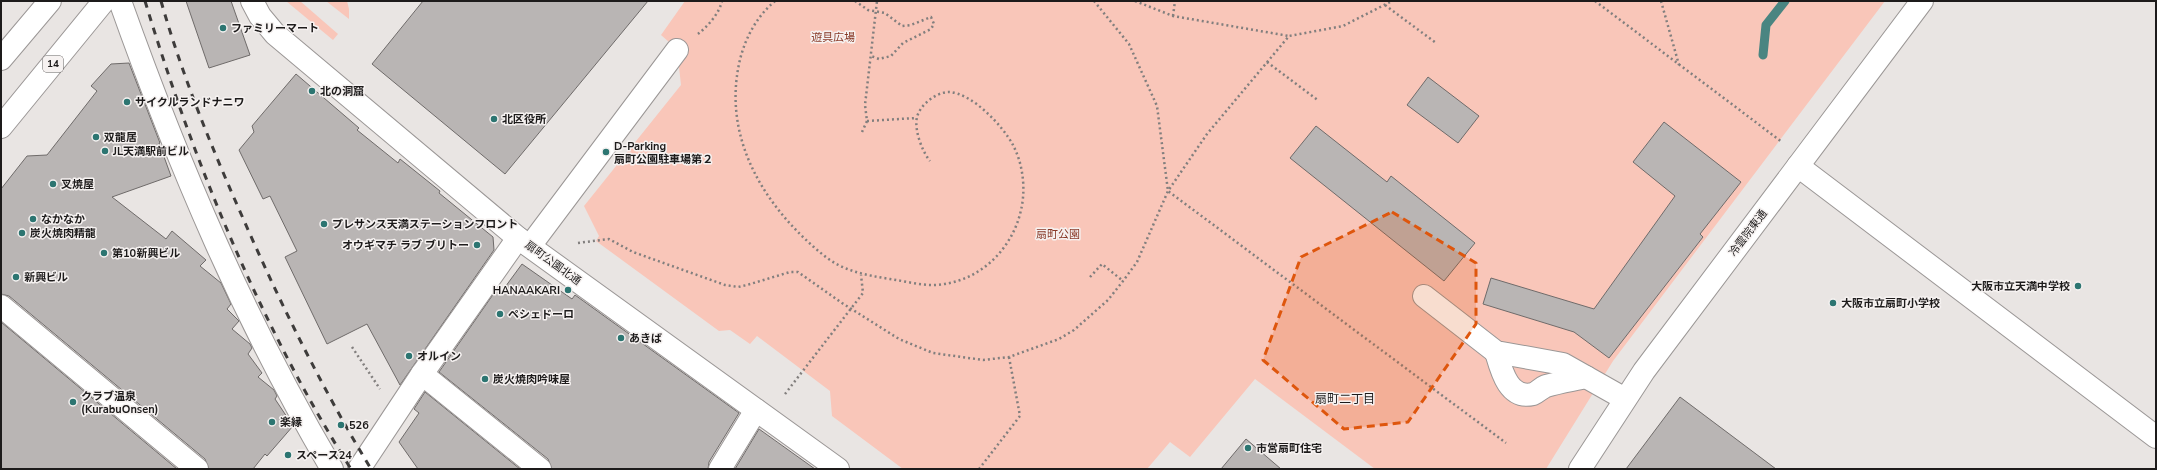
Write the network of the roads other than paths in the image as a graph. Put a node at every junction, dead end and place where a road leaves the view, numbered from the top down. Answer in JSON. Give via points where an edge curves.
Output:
{"nodes":[{"id":1,"x":50,"y":1,"type":"edge"},
{"id":2,"x":104,"y":1,"type":"edge"},
{"id":3,"x":120,"y":1,"type":"edge"},
{"id":4,"x":252,"y":1,"type":"edge"},
{"id":5,"x":1922,"y":1,"type":"edge"},
{"id":6,"x":677,"y":50,"type":"road end"},
{"id":7,"x":1,"y":59,"type":"edge"},
{"id":8,"x":1,"y":126,"type":"edge"},
{"id":9,"x":1798,"y":166,"type":"junction"},
{"id":10,"x":524,"y":242,"type":"junction"},
{"id":11,"x":1424,"y":296,"type":"dead end"},
{"id":12,"x":1,"y":306,"type":"edge"},
{"id":13,"x":1496,"y":352,"type":"junction"},
{"id":14,"x":422,"y":374,"type":"junction"},
{"id":15,"x":1586,"y":377,"type":"junction"},
{"id":16,"x":1625,"y":399,"type":"junction"},
{"id":17,"x":756,"y":410,"type":"junction"},
{"id":18,"x":2156,"y":437,"type":"edge"},
{"id":19,"x":197,"y":469,"type":"edge"},
{"id":20,"x":332,"y":469,"type":"edge"},
{"id":21,"x":359,"y":469,"type":"edge"},
{"id":22,"x":540,"y":469,"type":"edge"},
{"id":23,"x":720,"y":469,"type":"edge"},
{"id":24,"x":838,"y":469,"type":"edge"},
{"id":25,"x":1580,"y":469,"type":"edge"}],
"edges":[{"from":1,"to":7,"type":"street"},
{"from":2,"to":8,"type":"street","number":"14"},
{"from":3,"to":20,"type":"street","via":[[182,166],[235,289],[295,406]]},
{"from":4,"to":10,"type":"street","name":"扇町公園北通","via":[[260,16],[275,34]]},
{"from":5,"to":9,"type":"street","name":"冷雲院東通"},
{"from":6,"to":10,"type":"street"},
{"from":9,"to":16,"type":"street","name":"冷雲院東通"},
{"from":9,"to":18,"type":"street"},
{"from":10,"to":14,"type":"street"},
{"from":10,"to":17,"type":"street","name":"扇町公園北通"},
{"from":11,"to":13,"type":"street"},
{"from":12,"to":19,"type":"street"},
{"from":13,"to":15,"type":"street","via":[[1563,364]]},
{"from":13,"to":15,"type":"street","via":[[1504,378],[1512,388],[1523,394],[1533,394],[1545,387]]},
{"from":14,"to":21,"type":"street"},
{"from":14,"to":22,"type":"street"},
{"from":15,"to":16,"type":"street"},
{"from":16,"to":25,"type":"street","name":"冷雲院東通"},
{"from":17,"to":23,"type":"street"},
{"from":17,"to":24,"type":"street","name":"扇町公園北通"}]}
